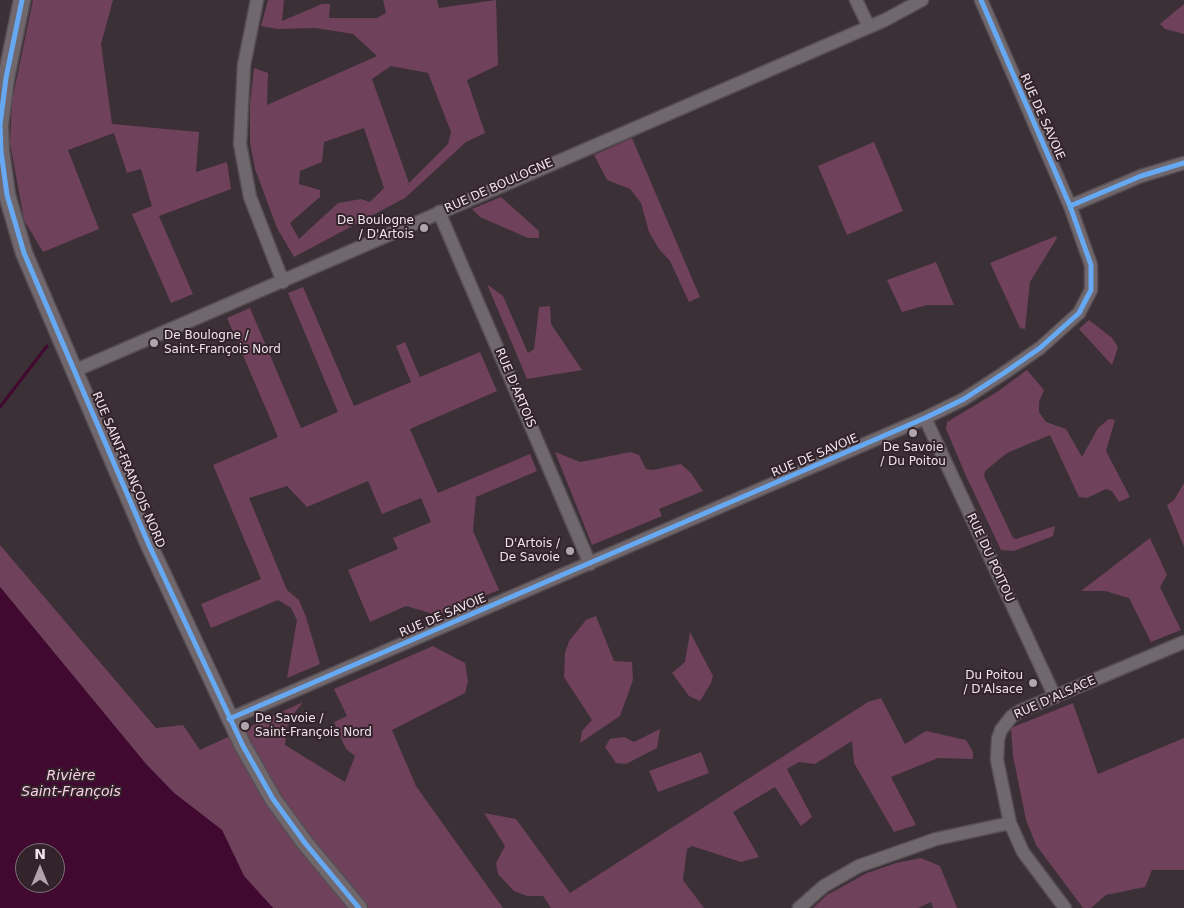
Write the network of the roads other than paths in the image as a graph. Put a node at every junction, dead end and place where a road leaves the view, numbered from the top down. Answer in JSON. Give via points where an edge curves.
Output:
{"nodes":[{"id":1,"x":22,"y":0,"type":"edge"},
{"id":2,"x":257,"y":0,"type":"edge"},
{"id":3,"x":856,"y":0,"type":"edge"},
{"id":4,"x":922,"y":0,"type":"edge"},
{"id":5,"x":981,"y":0,"type":"edge"},
{"id":6,"x":869,"y":27,"type":"junction"},
{"id":7,"x":1184,"y":163,"type":"edge"},
{"id":8,"x":1070,"y":206,"type":"junction"},
{"id":9,"x":439,"y":212,"type":"junction"},
{"id":10,"x":283,"y":282,"type":"junction"},
{"id":11,"x":74,"y":371,"type":"junction"},
{"id":12,"x":925,"y":418,"type":"junction"},
{"id":13,"x":590,"y":564,"type":"junction"},
{"id":14,"x":1184,"y":642,"type":"edge"},
{"id":15,"x":1055,"y":697,"type":"junction"},
{"id":16,"x":229,"y":719,"type":"junction"},
{"id":17,"x":1010,"y":823,"type":"junction"},
{"id":18,"x":359,"y":908,"type":"edge"},
{"id":19,"x":799,"y":908,"type":"edge"},
{"id":20,"x":1065,"y":908,"type":"edge"}],
"edges":[{"from":1,"to":11,"type":"street","name":"RUE SAINT-FRANÇOIS NORD","via":[[1,108],[3,173],[24,253]]},
{"from":2,"to":10,"type":"street","via":[[244,65],[240,144],[250,196]]},
{"from":3,"to":6,"type":"street"},
{"from":4,"to":6,"type":"street","name":"RUE DE BOULOGNE"},
{"from":5,"to":8,"type":"street","name":"RUE DE SAVOIE"},
{"from":6,"to":9,"type":"street","name":"RUE DE BOULOGNE"},
{"from":7,"to":8,"type":"street","via":[[1140,176]]},
{"from":8,"to":12,"type":"street","name":"RUE DE SAVOIE","via":[[1093,277],[1091,290],[1079,313],[1040,348],[1004,373]]},
{"from":9,"to":10,"type":"street","name":"RUE DE BOULOGNE"},
{"from":9,"to":13,"type":"street","name":"RUE D'ARTOIS"},
{"from":10,"to":11,"type":"street","name":"RUE DE BOULOGNE"},
{"from":11,"to":16,"type":"street","name":"RUE SAINT-FRANÇOIS NORD","via":[[186,629]]},
{"from":12,"to":13,"type":"street","name":"RUE DE SAVOIE"},
{"from":12,"to":15,"type":"street","name":"RUE DU POITOU"},
{"from":13,"to":16,"type":"street","name":"RUE DE SAVOIE"},
{"from":14,"to":15,"type":"street","name":"RUE D'ALSACE"},
{"from":15,"to":17,"type":"street","name":"RUE D'ALSACE","via":[[1012,716],[998,738],[997,760]]},
{"from":16,"to":18,"type":"street","name":"RUE SAINT-FRANÇOIS NORD","via":[[273,799]]},
{"from":17,"to":19,"type":"street","via":[[936,839],[859,866],[824,886]]},
{"from":17,"to":20,"type":"street","name":"RUE D'ALSACE","via":[[1023,852]]}]}
